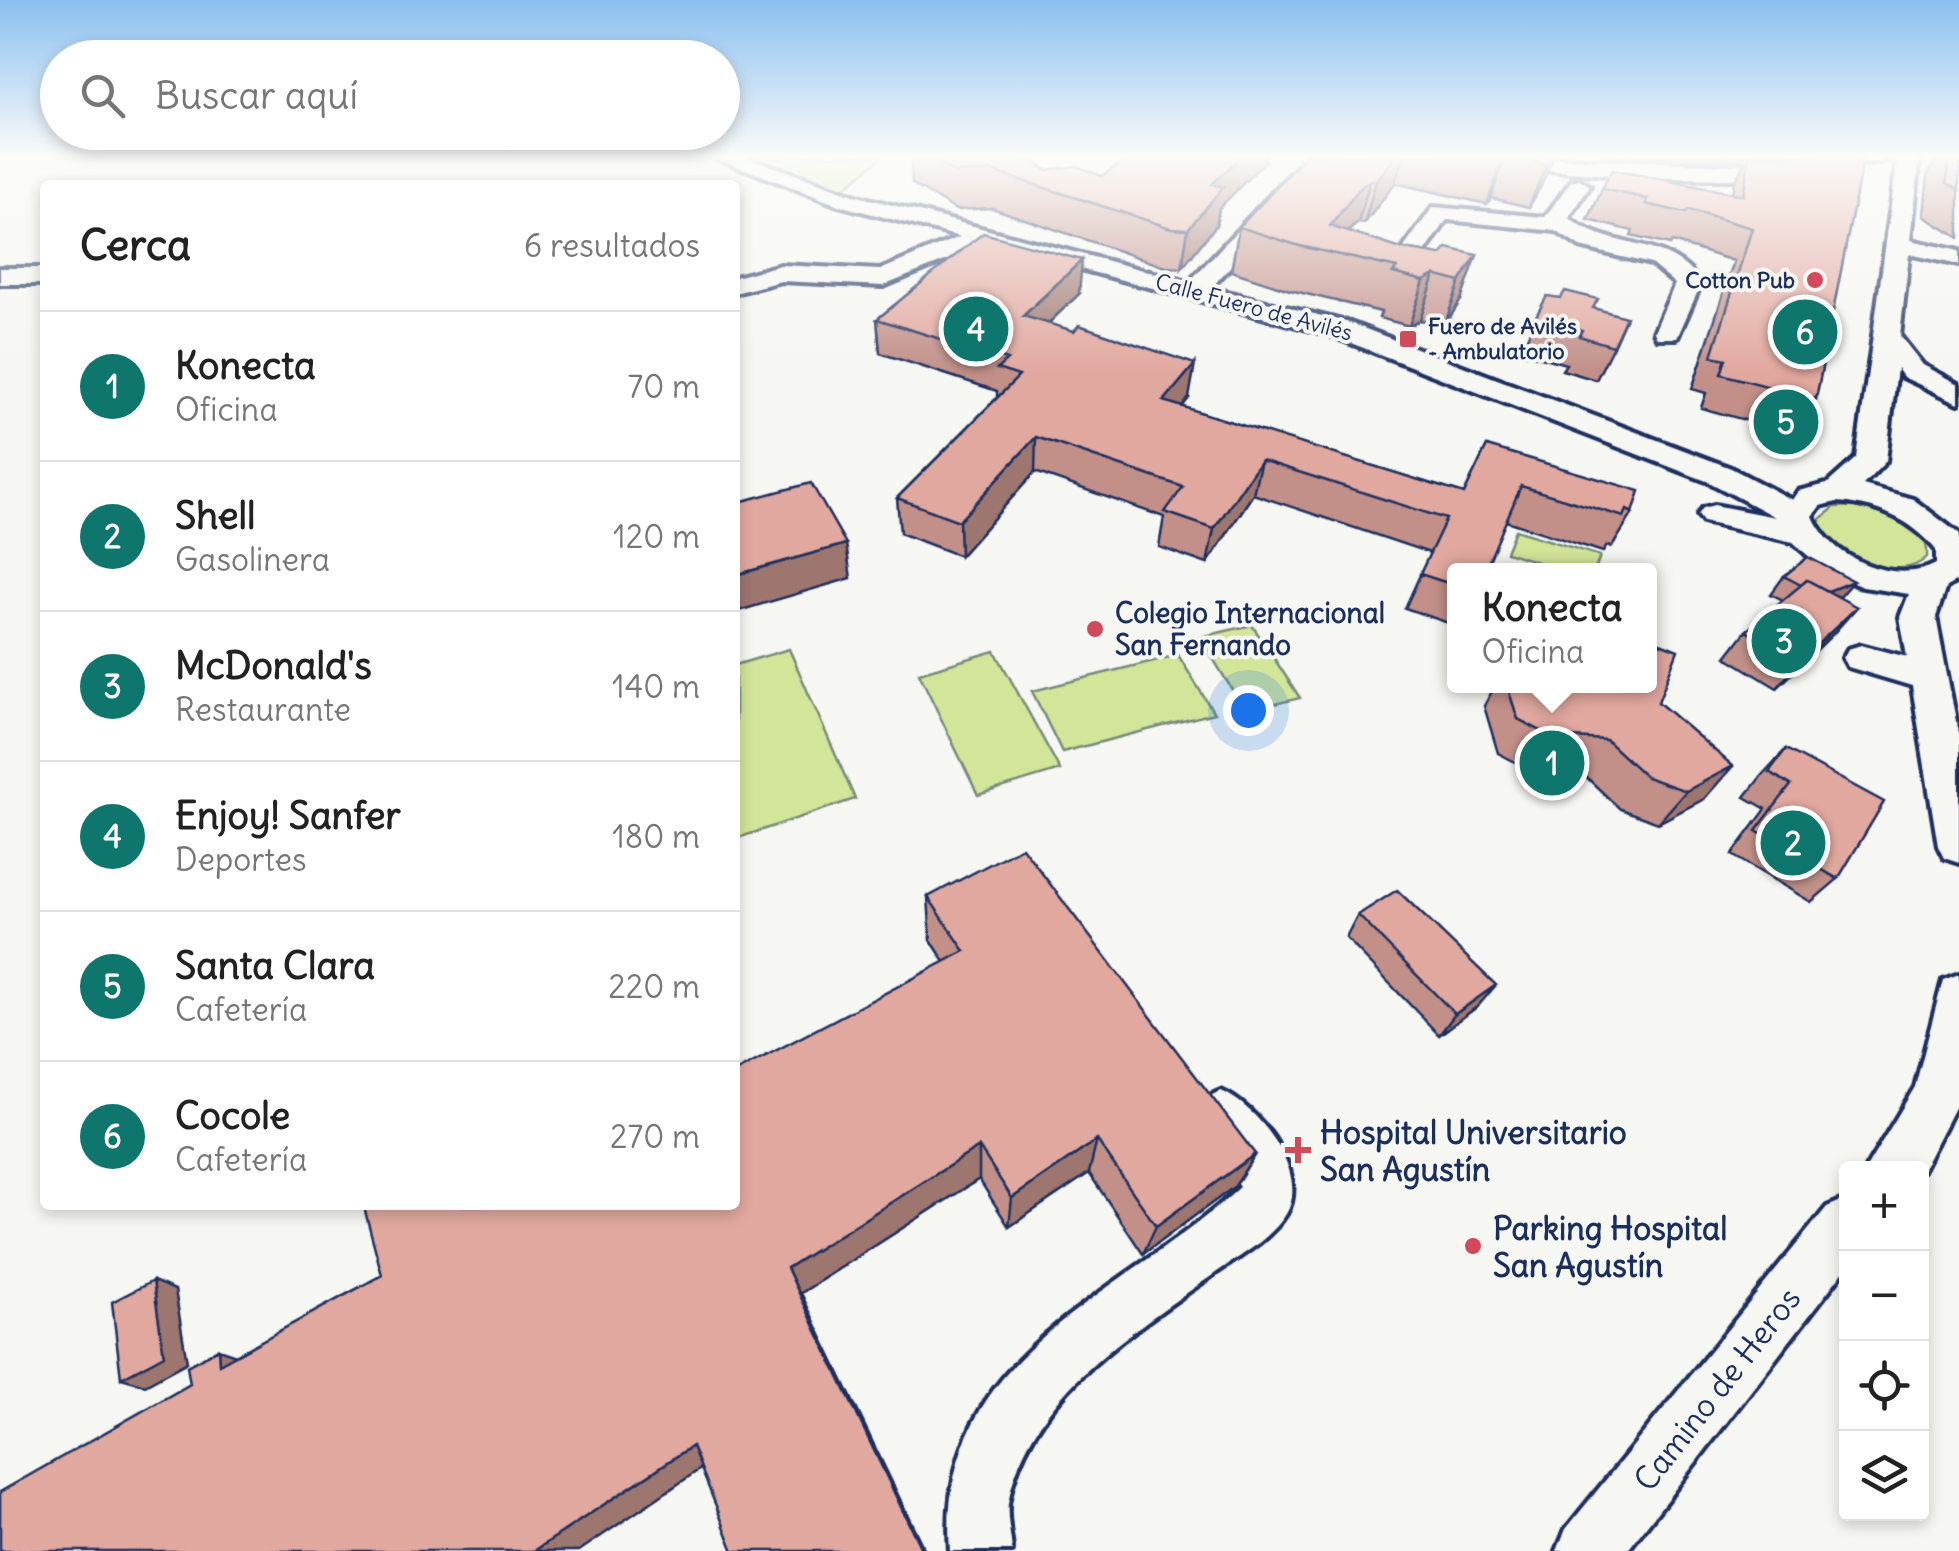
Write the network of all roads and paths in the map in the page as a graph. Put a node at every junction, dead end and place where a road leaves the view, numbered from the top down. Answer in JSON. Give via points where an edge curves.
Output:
{"nodes":[{"id":1,"x":947,"y":227,"type":"edge"},
{"id":2,"x":1253,"y":227,"type":"edge"},
{"id":3,"x":1430,"y":227,"type":"edge"},
{"id":4,"x":1568,"y":227,"type":"edge"},
{"id":5,"x":1901,"y":227,"type":"edge"},
{"id":6,"x":982,"y":237,"type":"junction"},
{"id":7,"x":1900,"y":245,"type":"junction"},
{"id":8,"x":1415,"y":249,"type":"edge"},
{"id":9,"x":1959,"y":258,"type":"edge"},
{"id":10,"x":0,"y":276,"type":"edge"},
{"id":11,"x":40,"y":276,"type":"edge"},
{"id":12,"x":740,"y":284,"type":"edge"},
{"id":13,"x":1195,"y":290,"type":"junction"},
{"id":14,"x":1667,"y":332,"type":"dead end"},
{"id":15,"x":1886,"y":338,"type":"junction"},
{"id":16,"x":1896,"y":391,"type":"junction"},
{"id":17,"x":1958,"y":395,"type":"edge"},
{"id":18,"x":1871,"y":460,"type":"junction"},
{"id":19,"x":1814,"y":509,"type":"junction"},
{"id":20,"x":1913,"y":512,"type":"junction"},
{"id":21,"x":1714,"y":516,"type":"dead end"},
{"id":22,"x":1945,"y":573,"type":"edge"},
{"id":23,"x":1861,"y":658,"type":"dead end"},
{"id":24,"x":1929,"y":678,"type":"junction"},
{"id":25,"x":1959,"y":846,"type":"edge"},
{"id":26,"x":1959,"y":995,"type":"edge"},
{"id":27,"x":1186,"y":1073,"type":"edge"},
{"id":28,"x":1897,"y":1161,"type":"edge"},
{"id":29,"x":1839,"y":1235,"type":"edge"},
{"id":30,"x":980,"y":1551,"type":"edge"},
{"id":31,"x":1588,"y":1551,"type":"edge"}],
"edges":[{"from":1,"to":6,"type":"street","name":"Calle Fuero de Avilés"},
{"from":2,"to":13,"type":"street"},
{"from":3,"to":8,"type":"street"},
{"from":4,"to":14,"type":"street","via":[[1588,242],[1665,262],[1684,274],[1688,284]]},
{"from":5,"to":7,"type":"street"},
{"from":6,"to":12,"type":"street","via":[[883,278],[780,273]]},
{"from":6,"to":13,"type":"street","name":"Calle Fuero de Avilés"},
{"from":7,"to":9,"type":"street"},
{"from":7,"to":15,"type":"street"},
{"from":10,"to":11,"type":"street"},
{"from":13,"to":19,"type":"street","name":"Calle Fuero de Avilés","via":[[1340,329]]},
{"from":15,"to":16,"type":"street"},
{"from":15,"to":17,"type":"street","via":[[1913,371]]},
{"from":16,"to":17,"type":"street"},
{"from":16,"to":18,"type":"street"},
{"from":18,"to":19,"type":"street"},
{"from":18,"to":20,"type":"street"},
{"from":19,"to":20,"type":"street","via":[[1870,496]]},
{"from":19,"to":21,"type":"street"},
{"from":19,"to":22,"type":"street","via":[[1828,558],[1877,579]]},
{"from":20,"to":22,"type":"street","via":[[1943,534]]},
{"from":22,"to":24,"type":"street"},
{"from":23,"to":24,"type":"street"},
{"from":24,"to":25,"type":"street"},
{"from":26,"to":28,"type":"street","via":[[1946,1080]]},
{"from":27,"to":30,"type":"street","via":[[1264,1171],[1267,1198],[1056,1359],[1024,1396],[996,1441],[977,1501]]},
{"from":29,"to":31,"type":"street","name":"Camino de Heros"}]}
